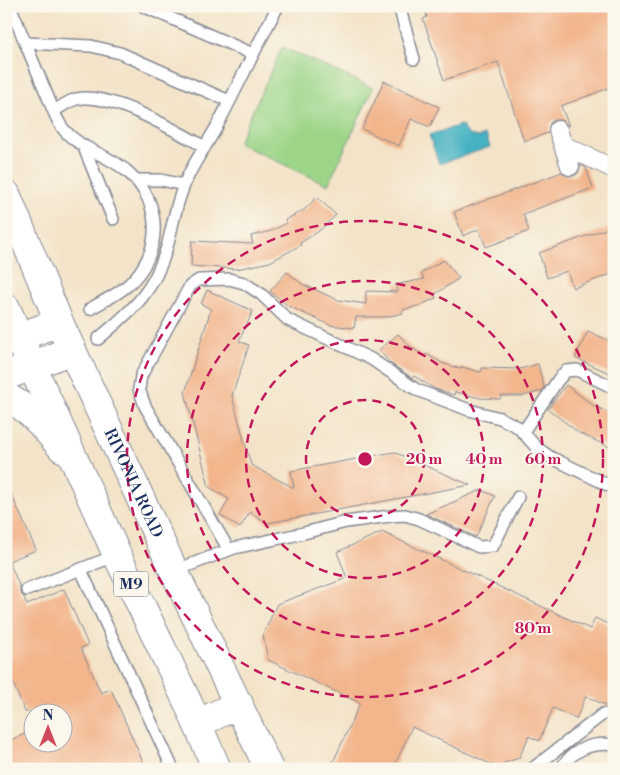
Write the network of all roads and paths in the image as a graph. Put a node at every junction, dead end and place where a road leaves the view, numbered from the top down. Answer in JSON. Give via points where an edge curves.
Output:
{"nodes":[{"id":1,"x":10,"y":6,"type":"edge"},
{"id":2,"x":143,"y":6,"type":"edge"},
{"id":3,"x":278,"y":6,"type":"edge"},
{"id":4,"x":399,"y":6,"type":"edge"},
{"id":5,"x":25,"y":43,"type":"junction"},
{"id":6,"x":252,"y":54,"type":"junction"},
{"id":7,"x":414,"y":59,"type":"dead end"},
{"id":8,"x":229,"y":100,"type":"junction"},
{"id":9,"x":54,"y":111,"type":"junction"},
{"id":10,"x":84,"y":145,"type":"junction"},
{"id":11,"x":205,"y":147,"type":"junction"},
{"id":12,"x":570,"y":166,"type":"dead end"},
{"id":13,"x":614,"y":169,"type":"edge"},
{"id":14,"x":137,"y":180,"type":"junction"},
{"id":15,"x":184,"y":185,"type":"junction"},
{"id":16,"x":6,"y":194,"type":"edge"},
{"id":17,"x":113,"y":219,"type":"dead end"},
{"id":18,"x":6,"y":308,"type":"edge"},
{"id":19,"x":90,"y":309,"type":"dead end"},
{"id":20,"x":59,"y":322,"type":"junction"},
{"id":21,"x":98,"y":339,"type":"dead end"},
{"id":22,"x":13,"y":340,"type":"edge"},
{"id":23,"x":72,"y":350,"type":"junction"},
{"id":24,"x":33,"y":365,"type":"junction"},
{"id":25,"x":6,"y":376,"type":"edge"},
{"id":26,"x":614,"y":388,"type":"edge"},
{"id":27,"x":6,"y":397,"type":"edge"},
{"id":28,"x":523,"y":432,"type":"junction"},
{"id":29,"x":77,"y":463,"type":"junction"},
{"id":30,"x":614,"y":488,"type":"edge"},
{"id":31,"x":518,"y":497,"type":"dead end"},
{"id":32,"x":229,"y":550,"type":"junction"},
{"id":33,"x":117,"y":555,"type":"junction"},
{"id":34,"x":81,"y":570,"type":"junction"},
{"id":35,"x":174,"y":571,"type":"junction"},
{"id":36,"x":27,"y":590,"type":"dead end"},
{"id":37,"x":239,"y":704,"type":"junction"},
{"id":38,"x":603,"y":714,"type":"dead end"},
{"id":39,"x":197,"y":724,"type":"junction"},
{"id":40,"x":614,"y":745,"type":"edge"},
{"id":41,"x":173,"y":769,"type":"edge"},
{"id":42,"x":217,"y":769,"type":"edge"},
{"id":43,"x":268,"y":769,"type":"edge"},
{"id":44,"x":532,"y":769,"type":"edge"},
{"id":45,"x":561,"y":769,"type":"edge"}],
"edges":[{"from":1,"to":5,"type":"lane"},
{"from":2,"to":6,"type":"lane"},
{"from":3,"to":6,"type":"lane"},
{"from":4,"to":7,"type":"lane"},
{"from":5,"to":8,"type":"lane","via":[[91,46],[120,53]]},
{"from":5,"to":9,"type":"lane"},
{"from":6,"to":8,"type":"lane"},
{"from":8,"to":11,"type":"lane"},
{"from":9,"to":10,"type":"lane","via":[[64,130]]},
{"from":9,"to":11,"type":"lane","via":[[75,99],[110,102]]},
{"from":10,"to":14,"type":"lane"},
{"from":10,"to":17,"type":"lane"},
{"from":11,"to":15,"type":"lane"},
{"from":12,"to":13,"type":"street","via":[[561,138]]},
{"from":14,"to":15,"type":"lane","via":[[161,180]]},
{"from":14,"to":19,"type":"lane","via":[[153,209],[154,231],[150,252],[129,284]]},
{"from":15,"to":21,"type":"lane","via":[[154,279],[130,313]]},
{"from":16,"to":20,"type":"main road","name":"RIVONIA ROAD","number":"M9"},
{"from":18,"to":22,"type":"main road","number":"M9"},
{"from":20,"to":22,"type":"main road"},
{"from":20,"to":23,"type":"main road","name":"RIVONIA ROAD","number":"M9"},
{"from":22,"to":24,"type":"main road","number":"M9"},
{"from":23,"to":24,"type":"main road"},
{"from":23,"to":35,"type":"main road","name":"RIVONIA ROAD","number":"M9"},
{"from":24,"to":25,"type":"main road"},
{"from":24,"to":29,"type":"main road","number":"M9"},
{"from":26,"to":28,"type":"lane","via":[[577,370],[566,371]]},
{"from":27,"to":29,"type":"main road","via":[[28,412]]},
{"from":28,"to":30,"type":"lane","via":[[550,457]]},
{"from":28,"to":32,"type":"lane","via":[[518,426],[500,418],[417,390],[371,359],[288,320],[261,294],[244,283],[229,279],[199,280],[190,286],[141,376],[139,389],[145,406]]},
{"from":29,"to":33,"type":"main road","number":"M9"},
{"from":31,"to":32,"type":"lane","via":[[493,546],[479,547],[405,515],[346,522]]},
{"from":32,"to":35,"type":"lane"},
{"from":33,"to":34,"type":"lane"},
{"from":33,"to":39,"type":"main road","number":"M9"},
{"from":34,"to":36,"type":"lane"},
{"from":34,"to":41,"type":"lane"},
{"from":35,"to":37,"type":"main road","name":"RIVONIA ROAD","number":"M9"},
{"from":37,"to":39,"type":"main road"},
{"from":37,"to":43,"type":"main road","name":"RIVONIA ROAD","number":"M9"},
{"from":38,"to":44,"type":"lane"},
{"from":39,"to":42,"type":"main road","number":"M9"},
{"from":40,"to":45,"type":"lane","via":[[587,746]]}]}
